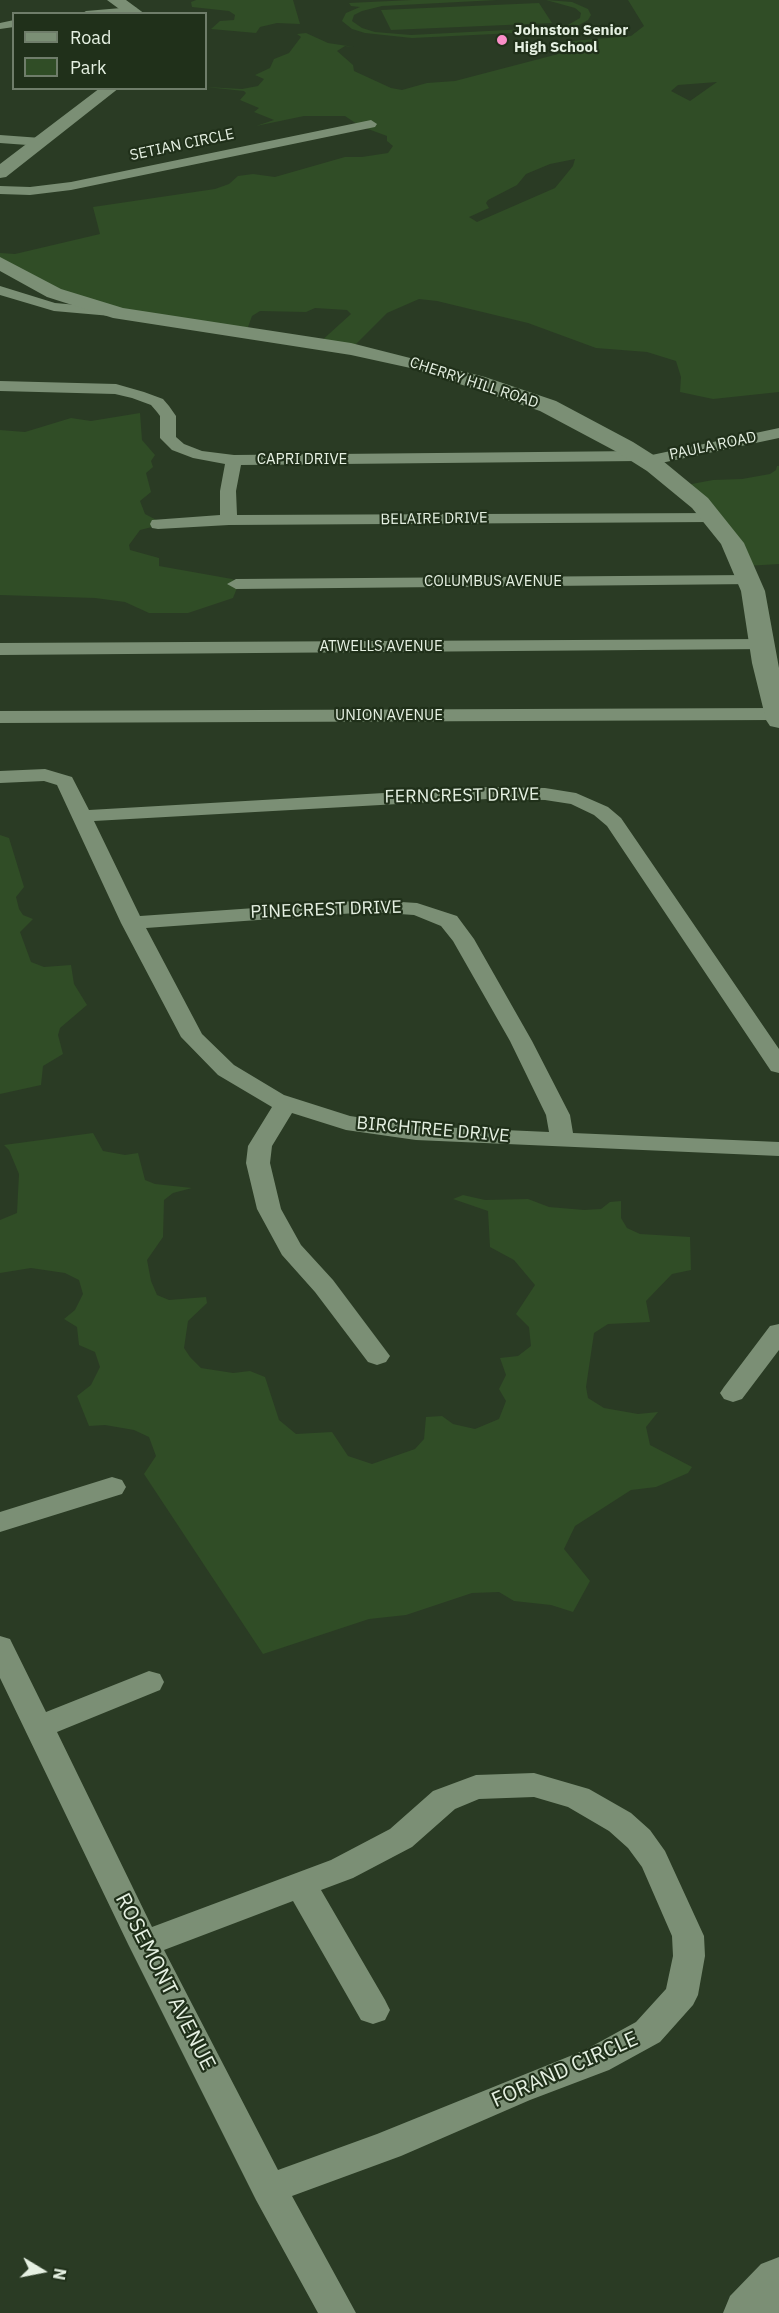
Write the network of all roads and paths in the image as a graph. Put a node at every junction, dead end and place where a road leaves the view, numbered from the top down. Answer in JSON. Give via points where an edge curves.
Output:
{"nodes":[{"id":1,"x":115,"y":0,"type":"edge"},
{"id":2,"x":135,"y":12,"type":"edge"},
{"id":3,"x":108,"y":90,"type":"edge"},
{"id":4,"x":371,"y":124,"type":"dead end"},
{"id":5,"x":0,"y":139,"type":"edge"},
{"id":6,"x":41,"y":142,"type":"junction"},
{"id":7,"x":0,"y":173,"type":"edge"},
{"id":8,"x":0,"y":190,"type":"edge"},
{"id":9,"x":0,"y":263,"type":"edge"},
{"id":10,"x":0,"y":290,"type":"edge"},
{"id":11,"x":27,"y":300,"type":"junction"},
{"id":12,"x":9,"y":308,"type":"dead end"},
{"id":13,"x":111,"y":312,"type":"junction"},
{"id":14,"x":0,"y":386,"type":"edge"},
{"id":15,"x":779,"y":433,"type":"edge"},
{"id":16,"x":643,"y":458,"type":"junction"},
{"id":17,"x":234,"y":460,"type":"junction"},
{"id":18,"x":711,"y":516,"type":"junction"},
{"id":19,"x":229,"y":520,"type":"junction"},
{"id":20,"x":158,"y":524,"type":"dead end"},
{"id":21,"x":749,"y":580,"type":"junction"},
{"id":22,"x":236,"y":584,"type":"dead end"},
{"id":23,"x":762,"y":645,"type":"junction"},
{"id":24,"x":0,"y":649,"type":"edge"},
{"id":25,"x":0,"y":717,"type":"edge"},
{"id":26,"x":778,"y":717,"type":"edge"},
{"id":27,"x":0,"y":777,"type":"edge"},
{"id":28,"x":81,"y":816,"type":"junction"},
{"id":29,"x":132,"y":923,"type":"junction"},
{"id":30,"x":779,"y":1066,"type":"edge"},
{"id":31,"x":286,"y":1104,"type":"junction"},
{"id":32,"x":562,"y":1139,"type":"junction"},
{"id":33,"x":779,"y":1149,"type":"edge"},
{"id":34,"x":779,"y":1332,"type":"edge"},
{"id":35,"x":377,"y":1356,"type":"dead end"},
{"id":36,"x":734,"y":1393,"type":"dead end"},
{"id":37,"x":112,"y":1487,"type":"dead end"},
{"id":38,"x":0,"y":1522,"type":"edge"},
{"id":39,"x":0,"y":1647,"type":"edge"},
{"id":40,"x":149,"y":1682,"type":"dead end"},
{"id":41,"x":39,"y":1727,"type":"junction"},
{"id":42,"x":301,"y":1885,"type":"junction"},
{"id":43,"x":144,"y":1944,"type":"junction"},
{"id":44,"x":373,"y":2010,"type":"dead end"},
{"id":45,"x":269,"y":2189,"type":"junction"},
{"id":46,"x":338,"y":2313,"type":"edge"}],
"edges":[{"from":1,"to":2,"type":"main road"},
{"from":3,"to":6,"type":"main road"},
{"from":4,"to":8,"type":"street","name":"SETIAN CIRCLE","via":[[70,186]]},
{"from":5,"to":6,"type":"street"},
{"from":6,"to":7,"type":"main road"},
{"from":9,"to":13,"type":"main road","name":"CHERRY HILL ROAD","via":[[54,293]]},
{"from":10,"to":11,"type":"street"},
{"from":11,"to":12,"type":"street"},
{"from":11,"to":13,"type":"street","via":[[70,310]]},
{"from":13,"to":16,"type":"main road","name":"CHERRY HILL ROAD","via":[[331,346],[419,364],[548,406]]},
{"from":14,"to":17,"type":"street","name":"CAPRI DRIVE","via":[[116,389],[138,395],[157,402],[163,409],[168,416],[168,438],[178,447],[199,455]]},
{"from":15,"to":16,"type":"street","name":"PAULA ROAD"},
{"from":16,"to":17,"type":"street","name":"CAPRI DRIVE"},
{"from":16,"to":18,"type":"main road","name":"CHERRY HILL ROAD"},
{"from":17,"to":19,"type":"street","via":[[228,491]]},
{"from":18,"to":19,"type":"street","name":"BELAIRE DRIVE"},
{"from":18,"to":21,"type":"main road","name":"CHERRY HILL ROAD","via":[[732,543]]},
{"from":19,"to":20,"type":"street","name":"BELAIRE DRIVE"},
{"from":21,"to":22,"type":"street","name":"COLUMBUS AVENUE"},
{"from":21,"to":23,"type":"main road","name":"CHERRY HILL ROAD"},
{"from":23,"to":24,"type":"street","name":"ATWELLS AVENUE"},
{"from":23,"to":26,"type":"main road","name":"CHERRY HILL ROAD"},
{"from":25,"to":26,"type":"street","name":"UNION AVENUE"},
{"from":27,"to":28,"type":"street","name":"BIRCHTREE DRIVE","via":[[55,777],[65,781]]},
{"from":28,"to":29,"type":"street","name":"BIRCHTREE DRIVE"},
{"from":28,"to":30,"type":"street","name":"FERNCREST DRIVE","via":[[488,793],[576,799],[614,822]]},
{"from":29,"to":31,"type":"street","name":"BIRCHTREE DRIVE","via":[[192,1037],[226,1070]]},
{"from":29,"to":32,"type":"street","name":"PINECREST DRIVE","via":[[370,906],[417,909],[449,921],[521,1041],[558,1115]]},
{"from":31,"to":32,"type":"street","name":"BIRCHTREE DRIVE","via":[[380,1129]]},
{"from":31,"to":35,"type":"street","via":[[260,1146],[258,1162],[269,1209],[291,1249]]},
{"from":32,"to":33,"type":"street","name":"BIRCHTREE DRIVE"},
{"from":34,"to":36,"type":"street"},
{"from":37,"to":38,"type":"street"},
{"from":39,"to":41,"type":"street","name":"ROSEMONT AVENUE"},
{"from":40,"to":41,"type":"street"},
{"from":41,"to":43,"type":"street","name":"ROSEMONT AVENUE"},
{"from":42,"to":43,"type":"street","name":"FORAND CIRCLE"},
{"from":42,"to":44,"type":"street"},
{"from":42,"to":45,"type":"street","name":"FORAND CIRCLE","via":[[383,1850],[430,1810],[460,1792],[476,1787],[534,1785],[556,1789],[601,1810],[639,1839],[654,1860],[682,1918],[689,1956],[681,1995],[634,2042],[388,2145]]},
{"from":43,"to":45,"type":"street","name":"ROSEMONT AVENUE"},
{"from":45,"to":46,"type":"street","name":"ROSEMONT AVENUE"}]}
